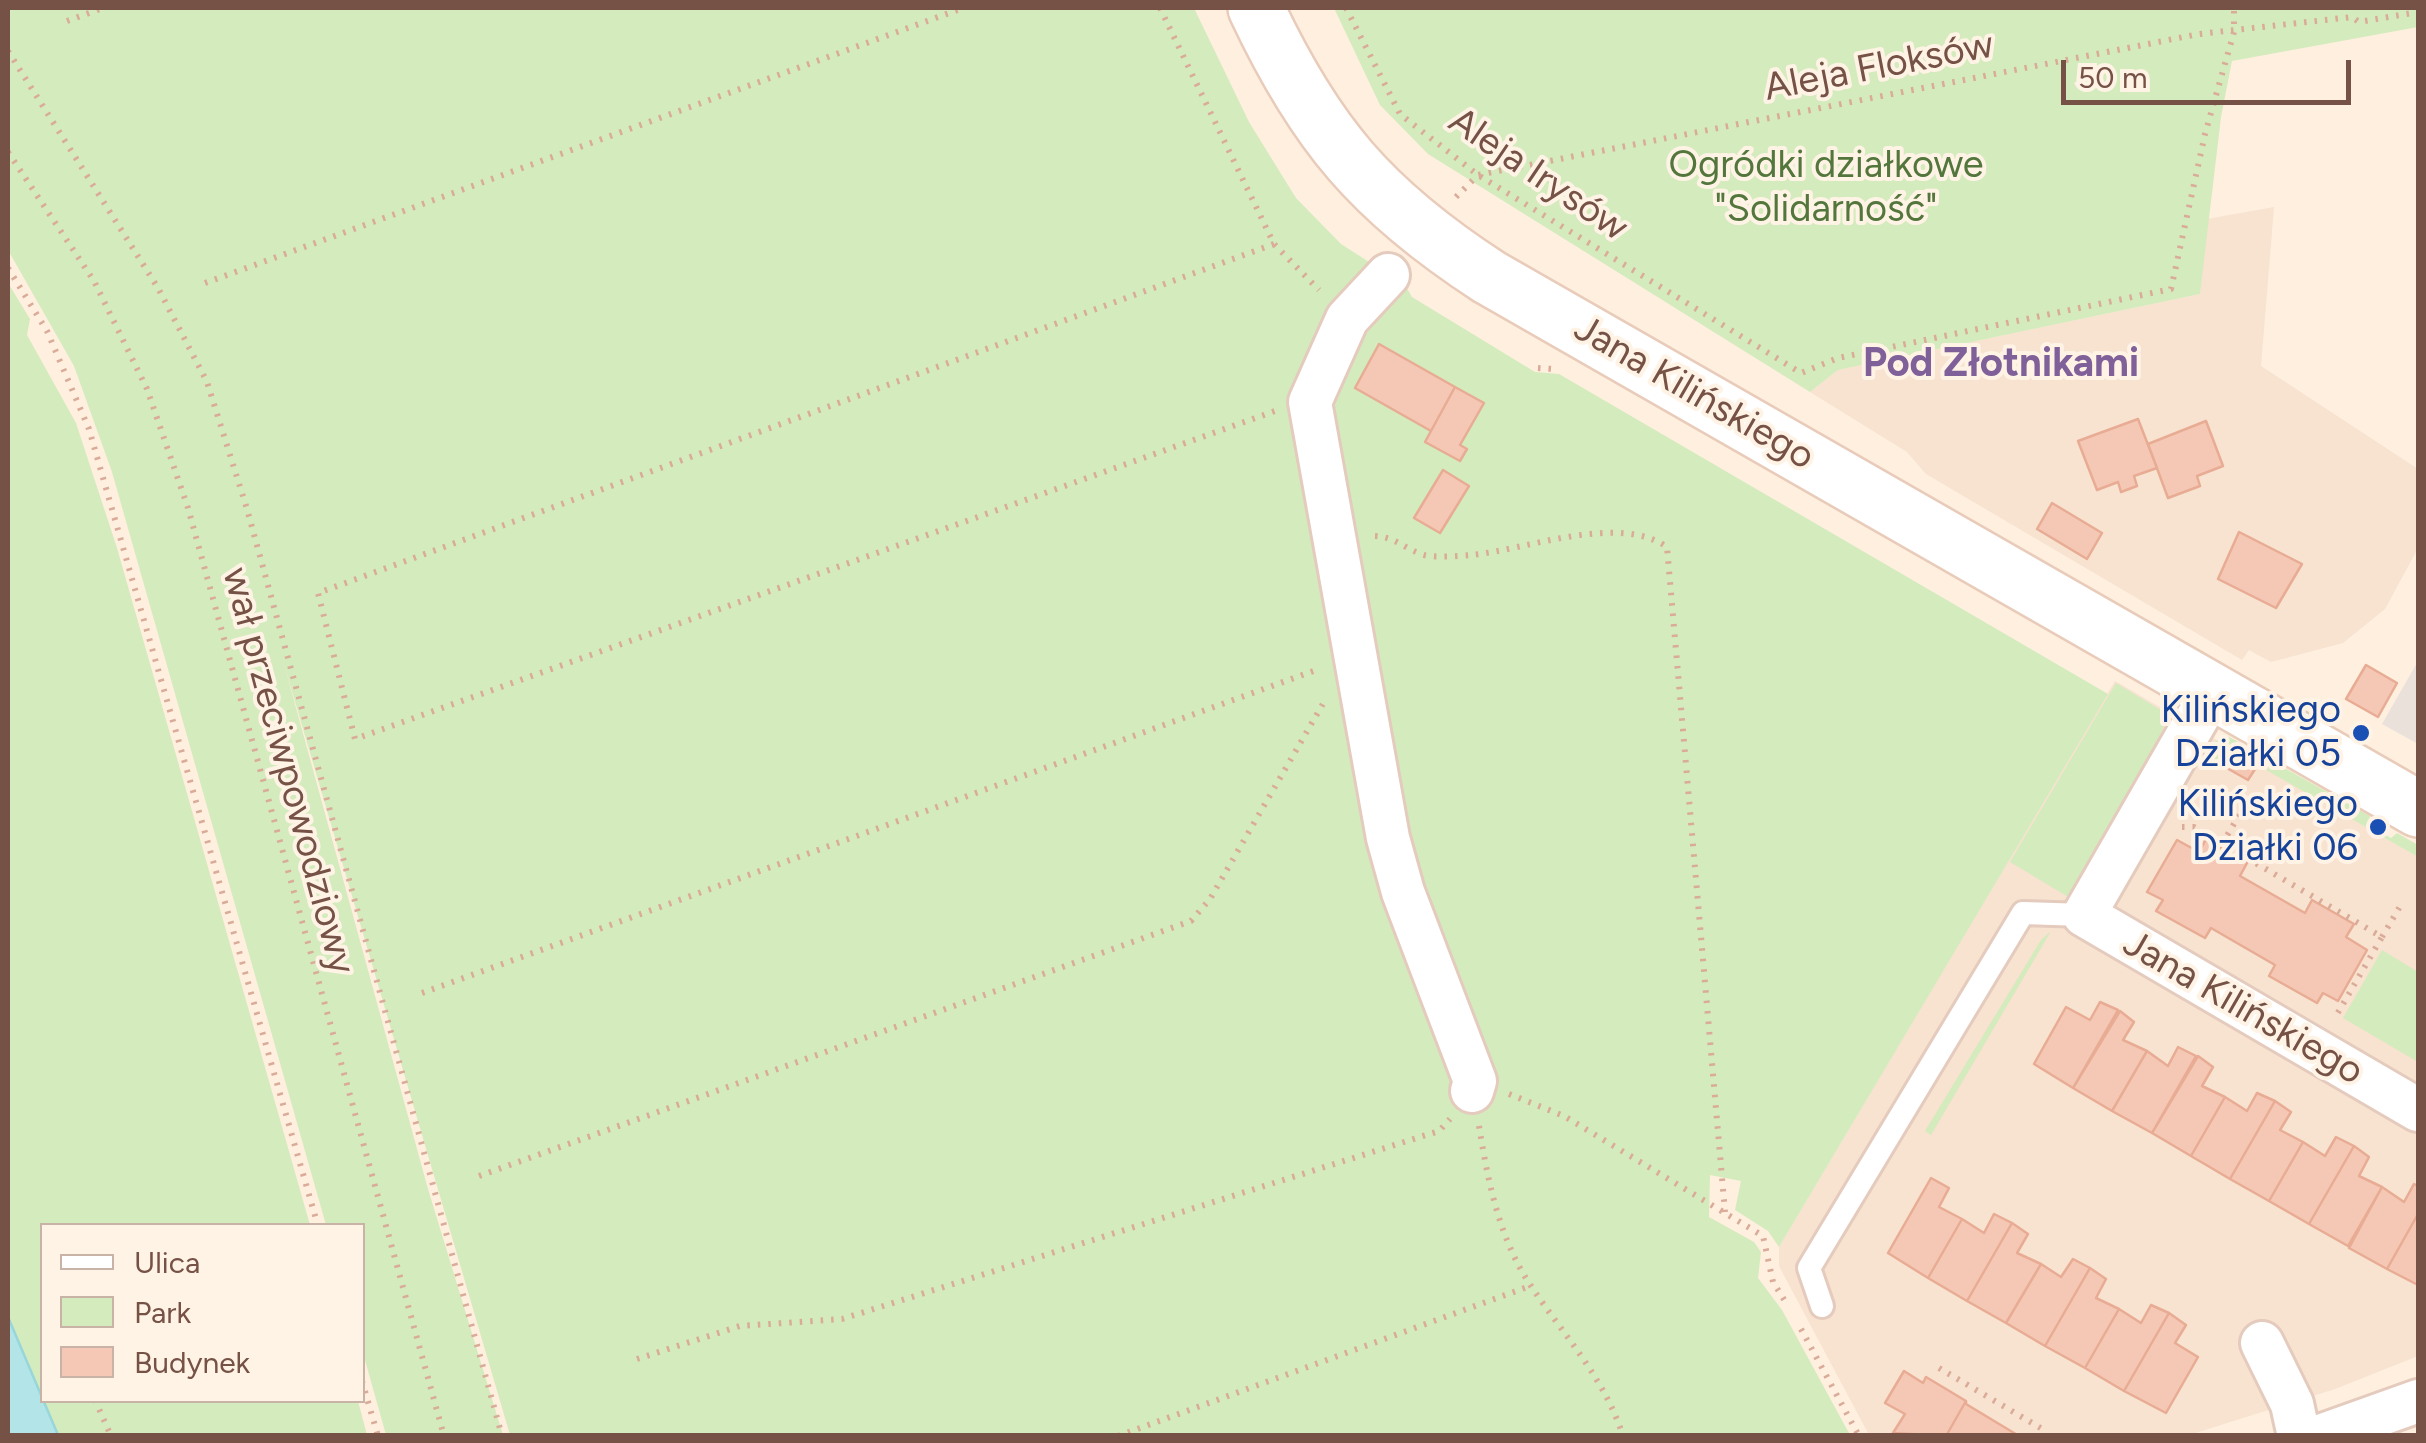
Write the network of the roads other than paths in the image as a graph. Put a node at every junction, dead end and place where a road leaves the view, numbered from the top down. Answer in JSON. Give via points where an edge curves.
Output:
{"nodes":[{"id":1,"x":1256,"y":8,"type":"edge"},
{"id":2,"x":1405,"y":254,"type":"junction"},
{"id":3,"x":2214,"y":690,"type":"junction"},
{"id":4,"x":2418,"y":809,"type":"edge"},
{"id":5,"x":2084,"y":914,"type":"junction"},
{"id":6,"x":1474,"y":1086,"type":"road end"},
{"id":7,"x":2418,"y":1110,"type":"edge"},
{"id":8,"x":1822,"y":1306,"type":"dead end"},
{"id":9,"x":2262,"y":1343,"type":"dead end"},
{"id":10,"x":2418,"y":1401,"type":"edge"},
{"id":11,"x":2298,"y":1436,"type":"edge"},
{"id":12,"x":2320,"y":1436,"type":"edge"}],
"edges":[{"from":1,"to":2,"type":"street","name":"Jana Kilińskiego"},
{"from":2,"to":3,"type":"street","name":"Jana Kilińskiego","via":[[1489,276]]},
{"from":2,"to":6,"type":"street","via":[[1347,320],[1310,402],[1352,657],[1402,892]]},
{"from":3,"to":4,"type":"street","name":"Jana Kilińskiego"},
{"from":3,"to":5,"type":"street","name":"Jana Kilińskiego"},
{"from":5,"to":7,"type":"street","name":"Jana Kilińskiego"},
{"from":5,"to":8,"type":"lane","via":[[2023,913],[1809,1268]]},
{"from":9,"to":11,"type":"street","via":[[2292,1404]]},
{"from":10,"to":12,"type":"street"}]}
